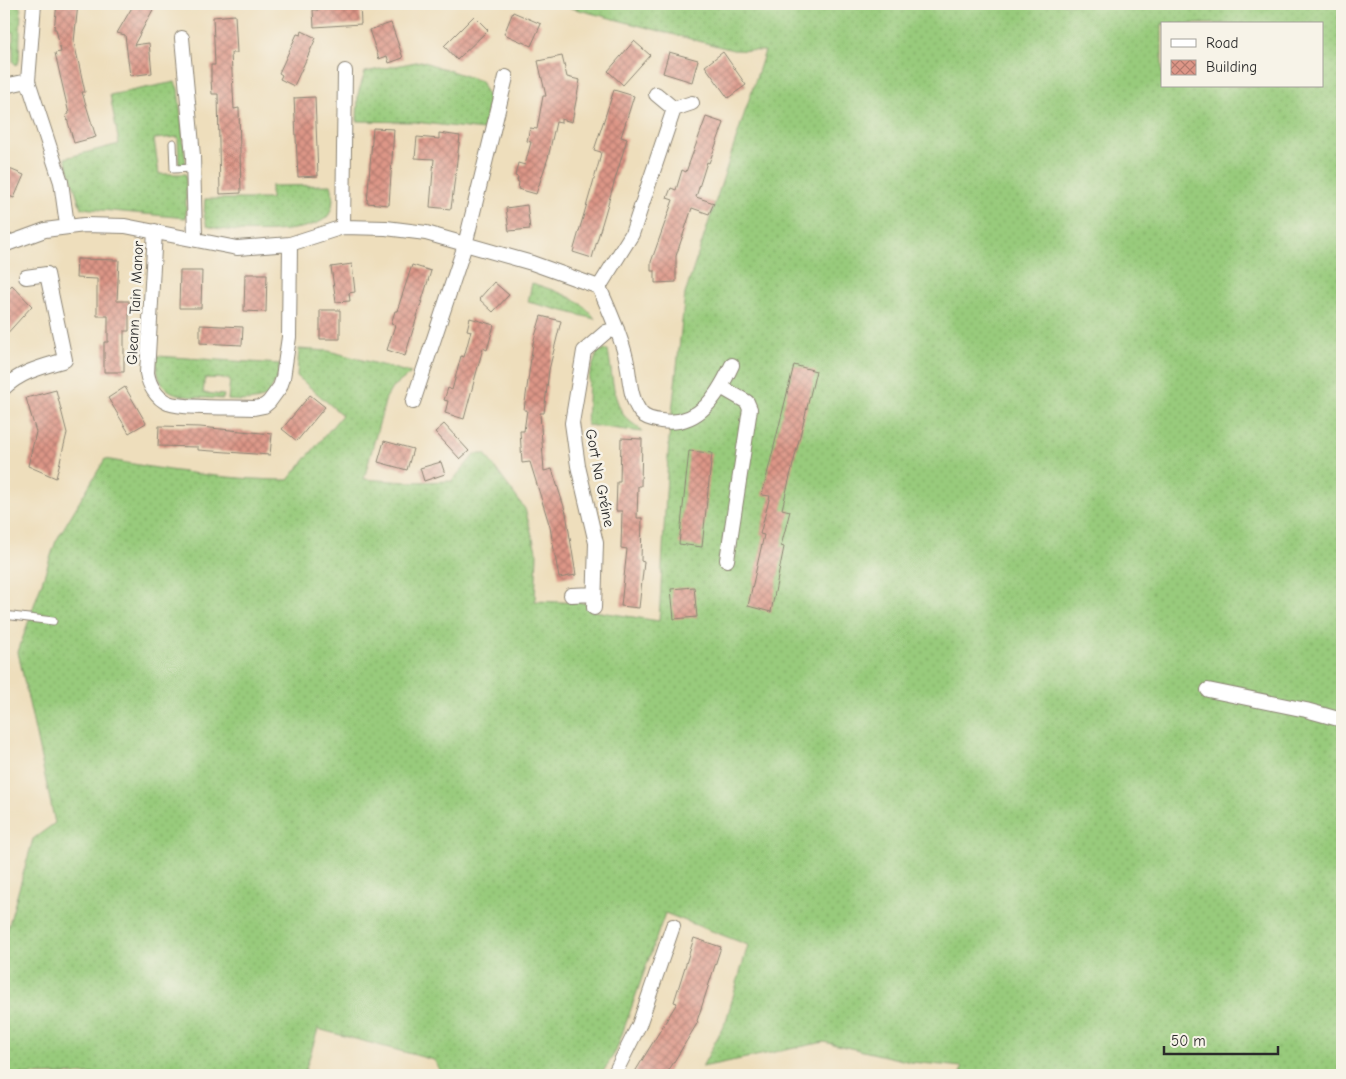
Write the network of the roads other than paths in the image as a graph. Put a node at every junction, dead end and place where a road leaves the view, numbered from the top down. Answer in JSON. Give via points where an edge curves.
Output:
{"nodes":[{"id":1,"x":34,"y":4,"type":"edge"},
{"id":2,"x":182,"y":38,"type":"dead end"},
{"id":3,"x":345,"y":71,"type":"dead end"},
{"id":4,"x":506,"y":77,"type":"dead end"},
{"id":5,"x":28,"y":81,"type":"junction"},
{"id":6,"x":4,"y":86,"type":"edge"},
{"id":7,"x":656,"y":94,"type":"dead end"},
{"id":8,"x":692,"y":103,"type":"dead end"},
{"id":9,"x":674,"y":110,"type":"junction"},
{"id":10,"x":172,"y":143,"type":"dead end"},
{"id":11,"x":193,"y":168,"type":"junction"},
{"id":12,"x":66,"y":225,"type":"junction"},
{"id":13,"x":343,"y":227,"type":"junction"},
{"id":14,"x":156,"y":231,"type":"junction"},
{"id":15,"x":195,"y":238,"type":"junction"},
{"id":16,"x":290,"y":244,"type":"junction"},
{"id":17,"x":4,"y":245,"type":"edge"},
{"id":18,"x":465,"y":245,"type":"junction"},
{"id":19,"x":26,"y":277,"type":"dead end"},
{"id":20,"x":599,"y":287,"type":"junction"},
{"id":21,"x":617,"y":329,"type":"junction"},
{"id":22,"x":732,"y":365,"type":"dead end"},
{"id":23,"x":722,"y":387,"type":"junction"},
{"id":24,"x":4,"y":388,"type":"edge"},
{"id":25,"x":413,"y":402,"type":"dead end"},
{"id":26,"x":727,"y":560,"type":"dead end"},
{"id":27,"x":594,"y":594,"type":"junction"},
{"id":28,"x":571,"y":595,"type":"dead end"},
{"id":29,"x":594,"y":608,"type":"dead end"},
{"id":30,"x":4,"y":615,"type":"edge"},
{"id":31,"x":53,"y":621,"type":"dead end"},
{"id":32,"x":1208,"y":690,"type":"dead end"},
{"id":33,"x":1342,"y":720,"type":"edge"},
{"id":34,"x":673,"y":926,"type":"dead end"},
{"id":35,"x":614,"y":1075,"type":"edge"}],
"edges":[{"from":1,"to":5,"type":"street"},
{"from":2,"to":11,"type":"street"},
{"from":3,"to":13,"type":"street"},
{"from":4,"to":18,"type":"street"},
{"from":5,"to":6,"type":"street"},
{"from":5,"to":12,"type":"street","via":[[61,182]]},
{"from":7,"to":9,"type":"street"},
{"from":8,"to":9,"type":"street"},
{"from":9,"to":20,"type":"street","via":[[632,234]]},
{"from":10,"to":11,"type":"lane","via":[[174,169]]},
{"from":11,"to":15,"type":"street"},
{"from":12,"to":14,"type":"street","name":"Gleann Tain Manor","via":[[99,224]]},
{"from":12,"to":17,"type":"street","name":"Gleann Tain Manor"},
{"from":13,"to":16,"type":"street","name":"Gleann Tain Manor"},
{"from":13,"to":18,"type":"street","name":"Gleann Tain Manor","via":[[426,233]]},
{"from":14,"to":15,"type":"street","name":"Gleann Tain Manor"},
{"from":14,"to":16,"type":"street","name":"Gleann Tain Manor","via":[[147,373],[156,395],[168,403],[182,405],[254,408],[264,406],[275,396],[283,378],[289,337]]},
{"from":15,"to":16,"type":"street","name":"Gleann Tain Manor","via":[[237,248]]},
{"from":18,"to":20,"type":"street","via":[[532,263]]},
{"from":18,"to":25,"type":"street"},
{"from":19,"to":24,"type":"street","via":[[46,274],[64,360],[30,370],[14,378]]},
{"from":20,"to":21,"type":"street"},
{"from":21,"to":23,"type":"street","via":[[634,400],[641,413],[653,420],[670,423],[697,416]]},
{"from":21,"to":27,"type":"street","name":"Gort Na Gréine","via":[[606,332],[584,351],[572,424],[578,468],[596,543]]},
{"from":22,"to":23,"type":"street"},
{"from":23,"to":26,"type":"street","via":[[747,402],[750,409]]},
{"from":27,"to":28,"type":"street"},
{"from":27,"to":29,"type":"street","name":"Gort Na Gréine"},
{"from":30,"to":31,"type":"lane"},
{"from":32,"to":33,"type":"street"},
{"from":34,"to":35,"type":"street","via":[[639,1025]]}]}
